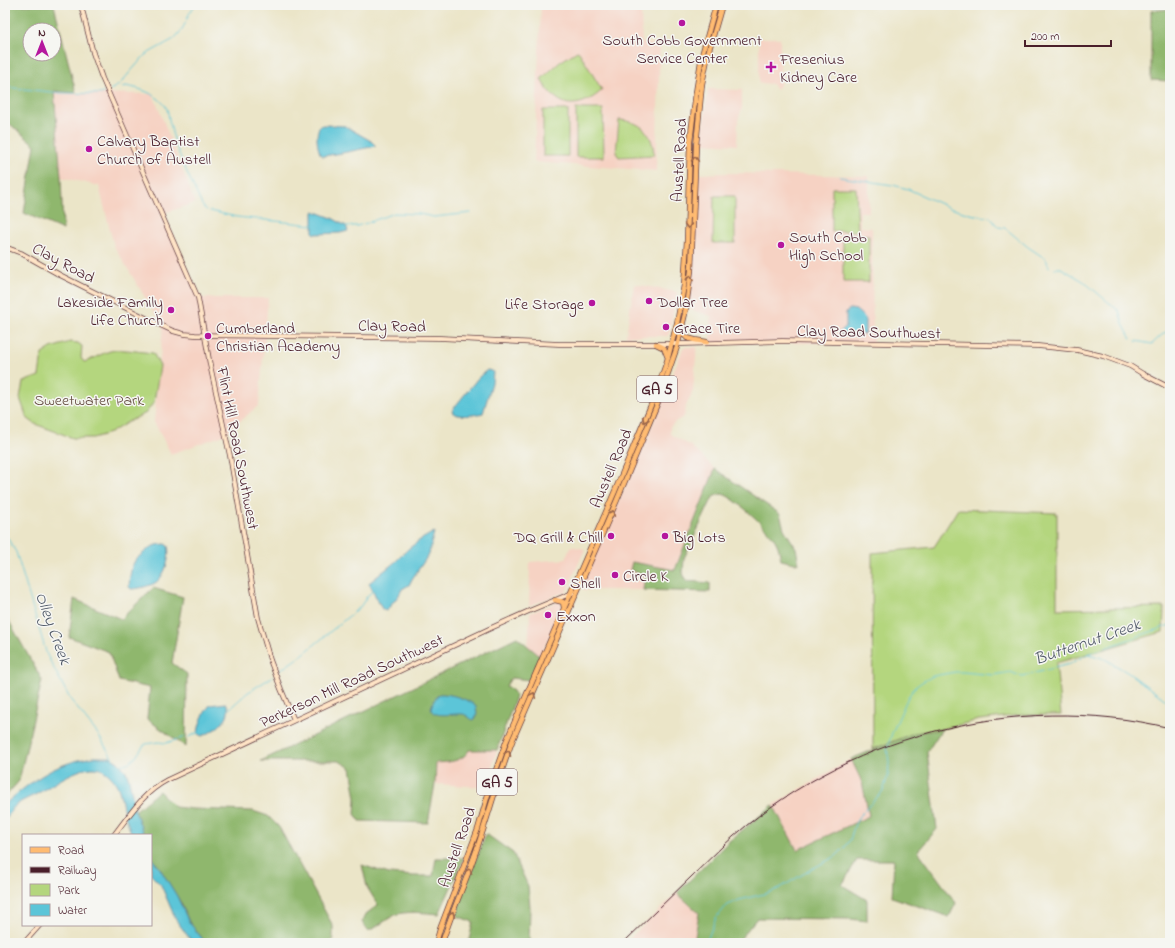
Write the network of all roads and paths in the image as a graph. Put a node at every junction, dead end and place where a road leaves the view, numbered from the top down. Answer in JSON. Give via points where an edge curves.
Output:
{"nodes":[{"id":1,"x":81,"y":5,"type":"edge"},
{"id":2,"x":716,"y":5,"type":"edge"},
{"id":3,"x":722,"y":5,"type":"edge"},
{"id":4,"x":5,"y":247,"type":"edge"},
{"id":5,"x":682,"y":328,"type":"junction"},
{"id":6,"x":205,"y":335,"type":"junction"},
{"id":7,"x":707,"y":342,"type":"junction"},
{"id":8,"x":559,"y":344,"type":"joint"},
{"id":9,"x":656,"y":344,"type":"junction"},
{"id":10,"x":672,"y":344,"type":"junction"},
{"id":11,"x":678,"y":344,"type":"junction"},
{"id":12,"x":668,"y":358,"type":"junction"},
{"id":13,"x":1170,"y":388,"type":"edge"},
{"id":14,"x":577,"y":592,"type":"junction"},
{"id":15,"x":570,"y":594,"type":"junction"},
{"id":16,"x":555,"y":600,"type":"junction"},
{"id":17,"x":564,"y":608,"type":"junction"},
{"id":18,"x":294,"y":720,"type":"junction"},
{"id":19,"x":115,"y":834,"type":"edge"},
{"id":20,"x":39,"y":926,"type":"edge"},
{"id":21,"x":24,"y":943,"type":"edge"},
{"id":22,"x":436,"y":943,"type":"edge"},
{"id":23,"x":442,"y":943,"type":"edge"}],
"edges":[{"from":1,"to":6,"type":"street","name":"Flint Hill Road Southwest","via":[[102,78],[196,293]]},
{"from":2,"to":10,"type":"main road","name":"Austell Road","number":"GA 5","one_way":true,"via":[[700,65],[693,114],[686,259],[682,297]]},
{"from":5,"to":3,"type":"main road","name":"Austell Road","number":"GA 5","one_way":true,"via":[[691,271],[698,121],[706,66]]},
{"from":4,"to":6,"type":"street","name":"Clay Road","via":[[173,331]]},
{"from":5,"to":7,"type":"main road","via":[[687,338]]},
{"from":5,"to":11,"type":"main road","name":"Austell Road","number":"GA 5"},
{"from":6,"to":8,"type":"street","name":"Clay Road","via":[[440,338]]},
{"from":6,"to":18,"type":"street","name":"Flint Hill Road Southwest","via":[[230,456],[258,618],[270,660]]},
{"from":7,"to":11,"type":"street","name":"Clay Road Southwest"},
{"from":7,"to":13,"type":"street","name":"Clay Road Southwest","via":[[827,341],[1038,346],[1090,352],[1130,366]]},
{"from":8,"to":9,"type":"street","name":"Clay Road Southwest"},
{"from":9,"to":10,"type":"street","name":"Clay Road Southwest"},
{"from":9,"to":12,"type":"main road","via":[[664,348]]},
{"from":10,"to":11,"type":"street","name":"Clay Road Southwest"},
{"from":10,"to":12,"type":"main road","name":"Austell Road","number":"GA 5"},
{"from":14,"to":11,"type":"main road","name":"Austell Road","number":"GA 5","one_way":true,"via":[[658,402]]},
{"from":12,"to":15,"type":"main road","name":"Austell Road","number":"GA 5","one_way":true,"via":[[656,393]]},
{"from":14,"to":15,"type":"street","name":"Perkerson Mill Road Southwest"},
{"from":23,"to":14,"type":"main road","name":"Austell Road","number":"GA 5","one_way":true,"via":[[474,857],[507,754]]},
{"from":15,"to":16,"type":"street","name":"Perkerson Mill Road Southwest"},
{"from":15,"to":17,"type":"main road","name":"Austell Road","number":"GA 5"},
{"from":16,"to":17,"type":"main road","via":[[563,602]]},
{"from":16,"to":18,"type":"street","name":"Perkerson Mill Road Southwest"},
{"from":17,"to":22,"type":"main road","name":"Austell Road","number":"GA 5","via":[[501,754],[478,830]]},
{"from":18,"to":19,"type":"street","name":"Perkerson Mill Road Southwest","via":[[149,791]]},
{"from":20,"to":21,"type":"street"}]}
